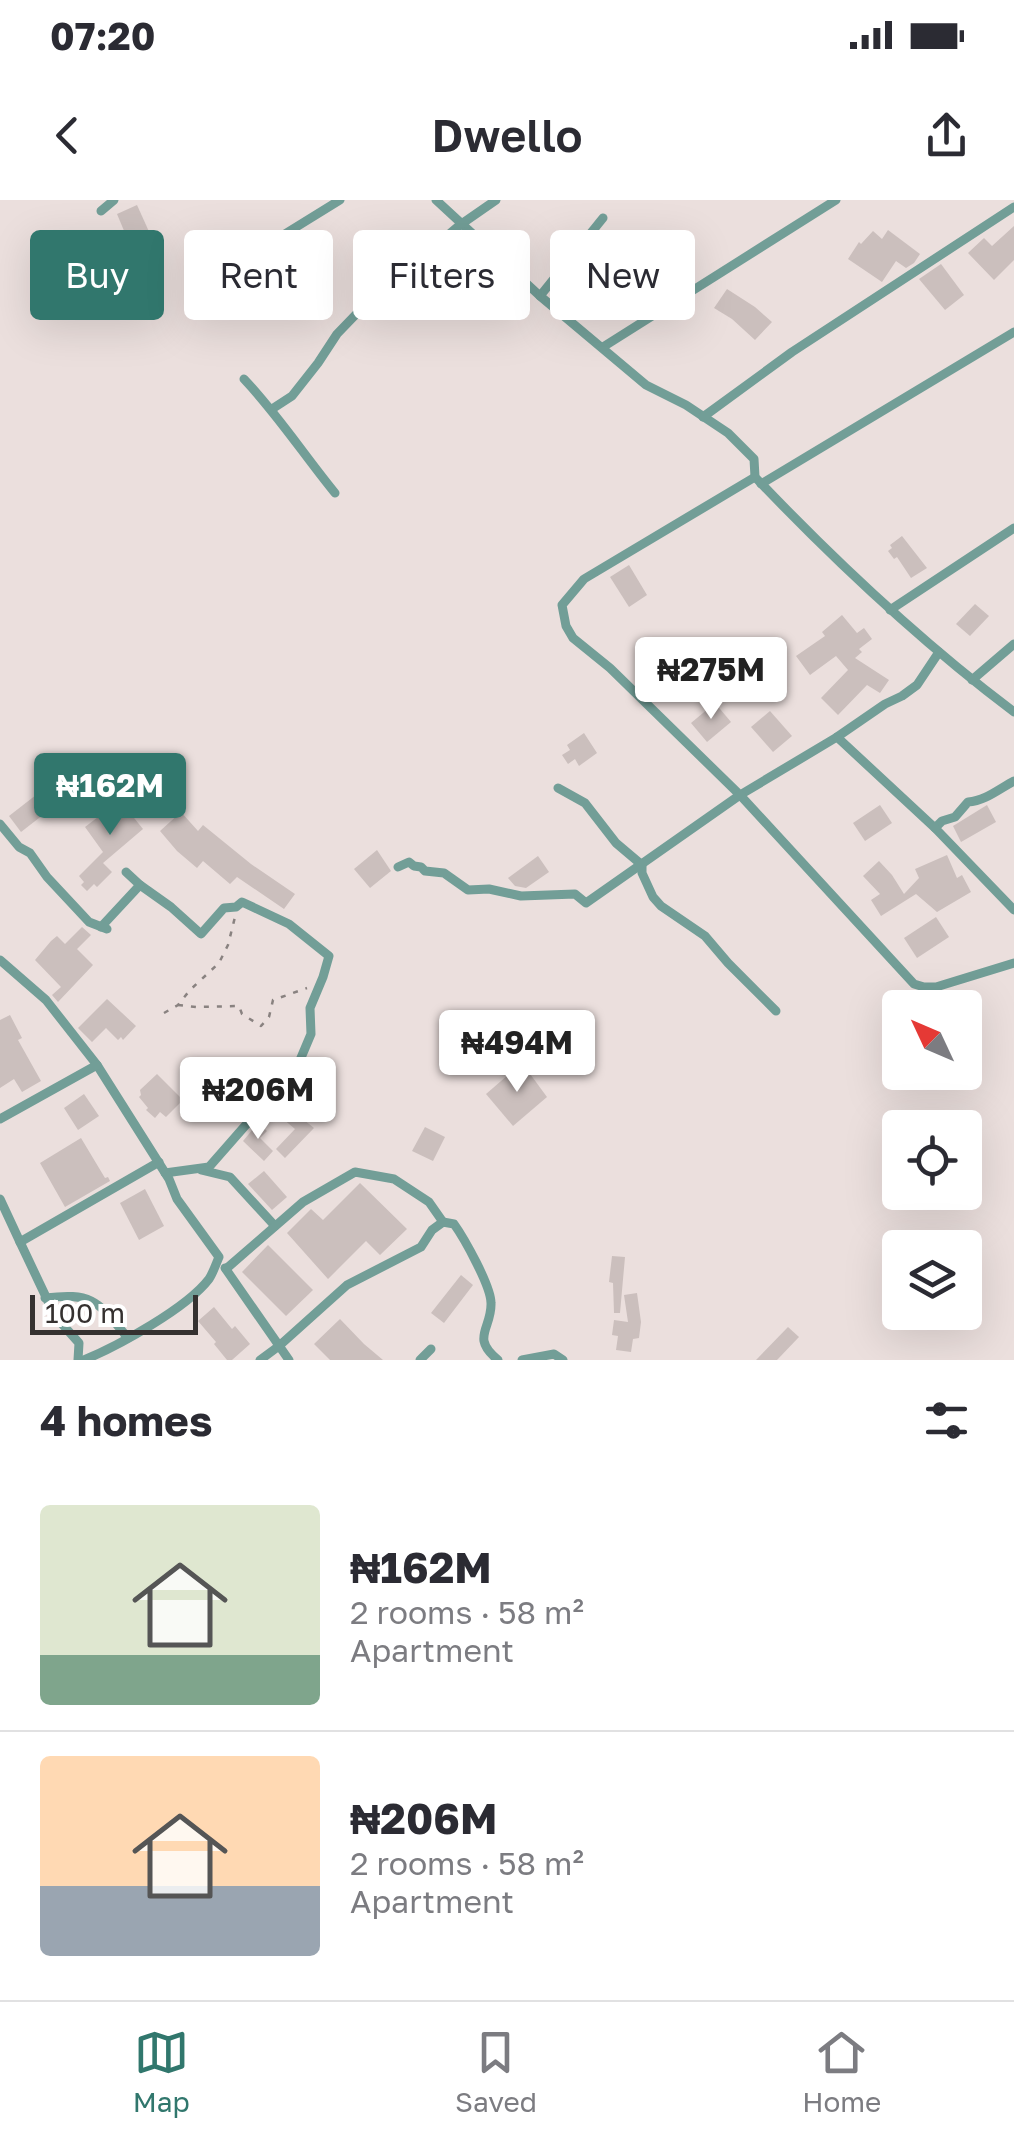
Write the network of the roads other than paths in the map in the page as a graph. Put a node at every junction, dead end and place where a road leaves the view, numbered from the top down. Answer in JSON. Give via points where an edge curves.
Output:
{"nodes":[{"id":1,"x":114,"y":200,"type":"edge"},
{"id":2,"x":340,"y":200,"type":"edge"},
{"id":3,"x":436,"y":200,"type":"edge"},
{"id":4,"x":496,"y":200,"type":"edge"},
{"id":5,"x":829,"y":202,"type":"edge"},
{"id":6,"x":1014,"y":208,"type":"edge"},
{"id":7,"x":101,"y":211,"type":"dead end"},
{"id":8,"x":603,"y":218,"type":"dead end"},
{"id":9,"x":460,"y":224,"type":"junction"},
{"id":10,"x":291,"y":230,"type":"edge"},
{"id":11,"x":540,"y":296,"type":"junction"},
{"id":12,"x":1014,"y":332,"type":"edge"},
{"id":13,"x":603,"y":348,"type":"junction"},
{"id":14,"x":244,"y":379,"type":"dead end"},
{"id":15,"x":272,"y":409,"type":"junction"},
{"id":16,"x":704,"y":417,"type":"junction"},
{"id":17,"x":758,"y":481,"type":"junction"},
{"id":18,"x":335,"y":492,"type":"dead end"},
{"id":19,"x":1014,"y":528,"type":"edge"},
{"id":20,"x":890,"y":610,"type":"junction"},
{"id":21,"x":1014,"y":644,"type":"edge"},
{"id":22,"x":939,"y":652,"type":"junction"},
{"id":23,"x":972,"y":680,"type":"junction"},
{"id":24,"x":1014,"y":712,"type":"edge"},
{"id":25,"x":837,"y":737,"type":"junction"},
{"id":26,"x":1014,"y":781,"type":"edge"},
{"id":27,"x":558,"y":788,"type":"dead end"},
{"id":28,"x":740,"y":794,"type":"junction"},
{"id":29,"x":0,"y":824,"type":"edge"},
{"id":30,"x":935,"y":828,"type":"junction"},
{"id":31,"x":642,"y":865,"type":"junction"},
{"id":32,"x":398,"y":867,"type":"dead end"},
{"id":33,"x":126,"y":872,"type":"dead end"},
{"id":34,"x":140,"y":885,"type":"junction"},
{"id":35,"x":1014,"y":910,"type":"edge"},
{"id":36,"x":0,"y":960,"type":"edge"},
{"id":37,"x":1014,"y":963,"type":"edge"},
{"id":38,"x":776,"y":1010,"type":"dead end"},
{"id":39,"x":97,"y":1065,"type":"junction"},
{"id":40,"x":0,"y":1119,"type":"edge"},
{"id":41,"x":158,"y":1162,"type":"junction"},
{"id":42,"x":199,"y":1168,"type":"junction"},
{"id":43,"x":166,"y":1173,"type":"junction"},
{"id":44,"x":0,"y":1200,"type":"edge"},
{"id":45,"x":442,"y":1222,"type":"junction"},
{"id":46,"x":275,"y":1226,"type":"junction"},
{"id":47,"x":20,"y":1242,"type":"junction"},
{"id":48,"x":219,"y":1257,"type":"junction"},
{"id":49,"x":226,"y":1269,"type":"junction"},
{"id":50,"x":45,"y":1298,"type":"junction"},
{"id":51,"x":128,"y":1338,"type":"junction"},
{"id":52,"x":280,"y":1346,"type":"junction"},
{"id":53,"x":431,"y":1349,"type":"dead end"},
{"id":54,"x":81,"y":1360,"type":"edge"},
{"id":55,"x":260,"y":1360,"type":"edge"},
{"id":56,"x":289,"y":1360,"type":"edge"},
{"id":57,"x":420,"y":1360,"type":"edge"},
{"id":58,"x":498,"y":1360,"type":"edge"},
{"id":59,"x":522,"y":1360,"type":"edge"},
{"id":60,"x":563,"y":1360,"type":"edge"}],
"edges":[{"from":1,"to":7,"type":"street"},
{"from":2,"to":10,"type":"street"},
{"from":3,"to":9,"type":"street"},
{"from":4,"to":9,"type":"street"},
{"from":5,"to":13,"type":"street"},
{"from":6,"to":16,"type":"street"},
{"from":8,"to":11,"type":"street"},
{"from":9,"to":11,"type":"street"},
{"from":9,"to":15,"type":"street","via":[[364,306],[292,396]]},
{"from":11,"to":13,"type":"street"},
{"from":12,"to":17,"type":"street"},
{"from":13,"to":16,"type":"street","via":[[646,385]]},
{"from":14,"to":15,"type":"street"},
{"from":15,"to":18,"type":"street"},
{"from":16,"to":17,"type":"street","via":[[754,459]]},
{"from":17,"to":20,"type":"street"},
{"from":17,"to":28,"type":"street","via":[[584,578],[562,604],[574,638]]},
{"from":19,"to":20,"type":"street"},
{"from":20,"to":22,"type":"street"},
{"from":21,"to":23,"type":"street"},
{"from":22,"to":23,"type":"street"},
{"from":22,"to":25,"type":"street","via":[[918,684]]},
{"from":23,"to":24,"type":"street"},
{"from":25,"to":28,"type":"street"},
{"from":25,"to":30,"type":"street"},
{"from":26,"to":30,"type":"street","via":[[968,802]]},
{"from":27,"to":31,"type":"street","via":[[585,803]]},
{"from":28,"to":31,"type":"street"},
{"from":28,"to":37,"type":"street","via":[[914,984],[936,987]]},
{"from":29,"to":34,"type":"street","via":[[89,922],[104,928]]},
{"from":30,"to":35,"type":"street"},
{"from":31,"to":32,"type":"street","via":[[586,903],[575,894],[468,890],[444,873],[409,862]]},
{"from":31,"to":38,"type":"street","via":[[661,906],[706,936]]},
{"from":33,"to":34,"type":"street"},
{"from":34,"to":42,"type":"street","via":[[200,934],[224,908],[242,902],[288,924],[329,956],[296,1072],[209,1167]]},
{"from":36,"to":39,"type":"street","via":[[46,1000]]},
{"from":39,"to":40,"type":"street"},
{"from":39,"to":41,"type":"street"},
{"from":41,"to":43,"type":"street"},
{"from":41,"to":47,"type":"street"},
{"from":42,"to":43,"type":"street"},
{"from":42,"to":46,"type":"street","via":[[230,1178]]},
{"from":43,"to":48,"type":"street"},
{"from":44,"to":47,"type":"street"},
{"from":45,"to":46,"type":"street","via":[[429,1202],[394,1179],[356,1172]]},
{"from":45,"to":52,"type":"street","via":[[421,1246],[347,1285]]},
{"from":45,"to":58,"type":"street","via":[[454,1224],[464,1238],[489,1293],[484,1343]]},
{"from":46,"to":49,"type":"street"},
{"from":47,"to":50,"type":"street"},
{"from":48,"to":49,"type":"street"},
{"from":48,"to":51,"type":"street","via":[[187,1299]]},
{"from":49,"to":52,"type":"street"},
{"from":50,"to":51,"type":"street","via":[[74,1294],[100,1304]]},
{"from":50,"to":54,"type":"street","via":[[79,1343]]},
{"from":51,"to":54,"type":"street"},
{"from":52,"to":55,"type":"street"},
{"from":52,"to":56,"type":"street"},
{"from":53,"to":57,"type":"street"},
{"from":59,"to":60,"type":"street","via":[[546,1354]]}]}
